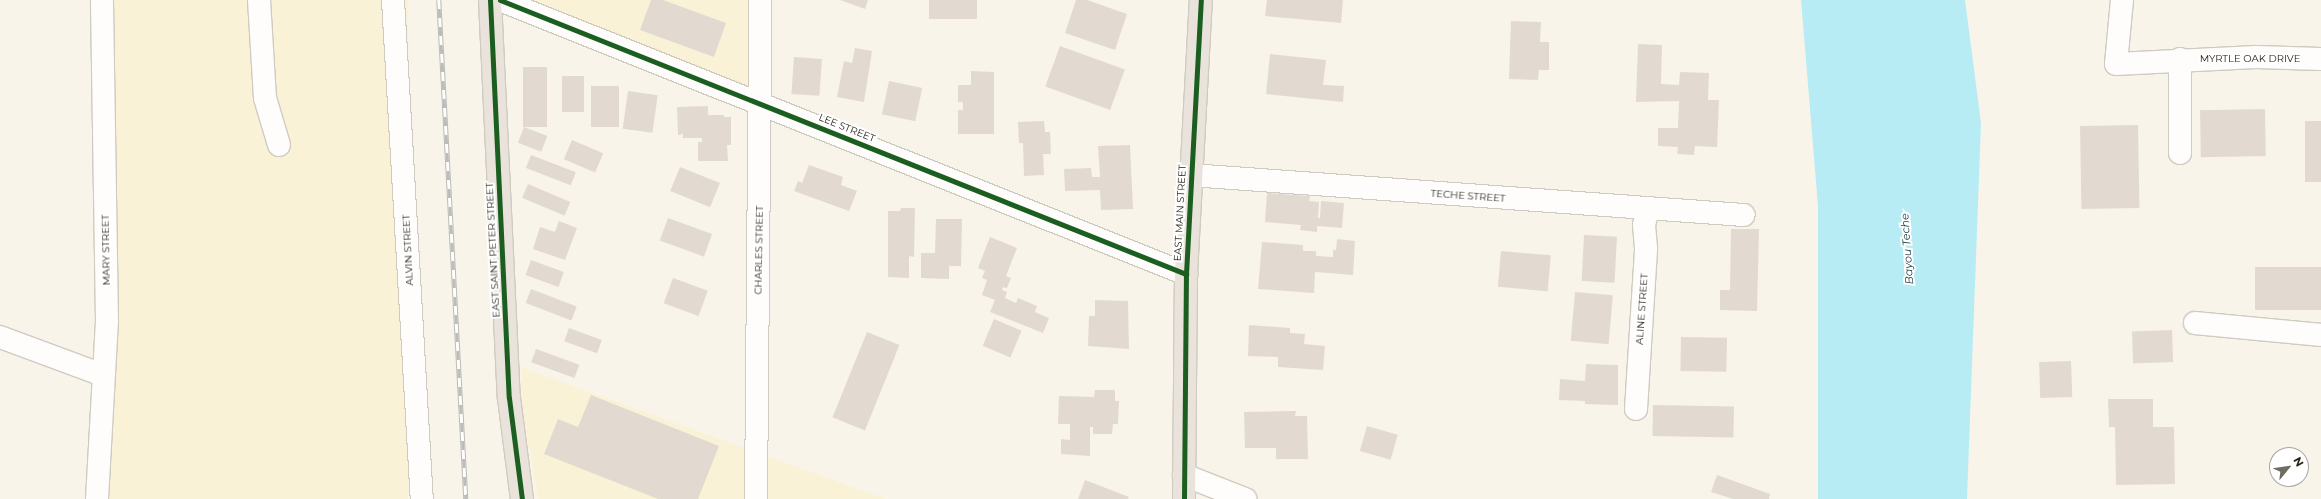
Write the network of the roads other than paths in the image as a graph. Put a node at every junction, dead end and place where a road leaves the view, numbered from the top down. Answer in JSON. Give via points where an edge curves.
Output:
{"nodes":[{"id":1,"x":102,"y":0,"type":"edge"},
{"id":2,"x":259,"y":0,"type":"edge"},
{"id":3,"x":393,"y":0,"type":"edge"},
{"id":4,"x":490,"y":0,"type":"edge"},
{"id":5,"x":500,"y":0,"type":"edge"},
{"id":6,"x":760,"y":0,"type":"edge"},
{"id":7,"x":1201,"y":0,"type":"edge"},
{"id":8,"x":2122,"y":0,"type":"edge"},
{"id":9,"x":2321,"y":59,"type":"edge"},
{"id":10,"x":2180,"y":60,"type":"junction"},
{"id":11,"x":761,"y":103,"type":"junction"},
{"id":12,"x":279,"y":145,"type":"dead end"},
{"id":13,"x":2180,"y":153,"type":"dead end"},
{"id":14,"x":1191,"y":175,"type":"junction"},
{"id":15,"x":1648,"y":209,"type":"junction"},
{"id":16,"x":1744,"y":215,"type":"dead end"},
{"id":17,"x":1186,"y":274,"type":"junction"},
{"id":18,"x":2195,"y":323,"type":"dead end"},
{"id":19,"x":2321,"y":335,"type":"edge"},
{"id":20,"x":0,"y":337,"type":"edge"},
{"id":21,"x":103,"y":375,"type":"junction"},
{"id":22,"x":1636,"y":409,"type":"dead end"},
{"id":23,"x":1184,"y":475,"type":"junction"},
{"id":24,"x":97,"y":499,"type":"edge"},
{"id":25,"x":422,"y":499,"type":"edge"},
{"id":26,"x":522,"y":499,"type":"edge"},
{"id":27,"x":756,"y":499,"type":"edge"},
{"id":28,"x":1184,"y":499,"type":"edge"},
{"id":29,"x":1245,"y":499,"type":"edge"}],
"edges":[{"from":1,"to":21,"type":"street","name":"MARY STREET","via":[[107,321]]},
{"from":2,"to":12,"type":"street","via":[[265,98]]},
{"from":3,"to":25,"type":"street","name":"ALVIN STREET"},
{"from":4,"to":26,"type":"main road","name":"EAST SAINT PETER STREET","via":[[509,398]]},
{"from":5,"to":11,"type":"street","name":"LEE STREET"},
{"from":6,"to":11,"type":"street","name":"CHARLES STREET"},
{"from":7,"to":14,"type":"main road","name":"EAST MAIN STREET"},
{"from":8,"to":10,"type":"street","name":"MYRTLE OAK DRIVE","via":[[2116,64]]},
{"from":9,"to":10,"type":"street","name":"MYRTLE OAK DRIVE","via":[[2256,57]]},
{"from":10,"to":13,"type":"street"},
{"from":11,"to":17,"type":"street","name":"LEE STREET"},
{"from":11,"to":27,"type":"street","name":"CHARLES STREET"},
{"from":14,"to":15,"type":"street","name":"TECHE STREET"},
{"from":14,"to":17,"type":"main road","name":"EAST MAIN STREET"},
{"from":15,"to":16,"type":"street","name":"TECHE STREET"},
{"from":15,"to":22,"type":"street","name":"ALINE STREET","via":[[1644,225],[1646,248]]},
{"from":17,"to":23,"type":"main road","name":"EAST MAIN STREET"},
{"from":18,"to":19,"type":"street"},
{"from":20,"to":21,"type":"street"},
{"from":21,"to":24,"type":"street","name":"MARY STREET"},
{"from":23,"to":28,"type":"main road","name":"EAST MAIN STREET"},
{"from":23,"to":29,"type":"street"}]}
